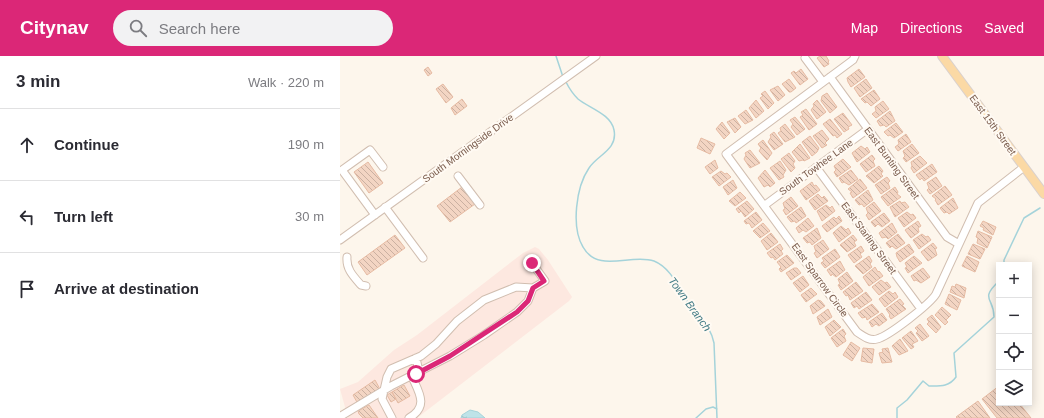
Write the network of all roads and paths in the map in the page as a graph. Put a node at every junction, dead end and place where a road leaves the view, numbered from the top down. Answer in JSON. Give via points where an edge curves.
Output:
{"nodes":[{"id":1,"x":596,"y":56,"type":"edge"},
{"id":2,"x":856,"y":56,"type":"edge"},
{"id":3,"x":942,"y":56,"type":"edge"},
{"id":4,"x":805,"y":58,"type":"dead end"},
{"id":5,"x":830,"y":77,"type":"junction"},
{"id":6,"x":823,"y":82,"type":"junction"},
{"id":7,"x":868,"y":129,"type":"junction"},
{"id":8,"x":383,"y":167,"type":"dead end"},
{"id":9,"x":816,"y":167,"type":"junction"},
{"id":10,"x":1024,"y":167,"type":"junction"},
{"id":11,"x":458,"y":176,"type":"dead end"},
{"id":12,"x":1044,"y":194,"type":"edge"},
{"id":13,"x":765,"y":205,"type":"junction"},
{"id":14,"x":480,"y":206,"type":"dead end"},
{"id":15,"x":386,"y":207,"type":"junction"},
{"id":16,"x":375,"y":215,"type":"junction"},
{"id":17,"x":340,"y":240,"type":"edge"},
{"id":18,"x":959,"y":244,"type":"junction"},
{"id":19,"x":347,"y":257,"type":"dead end"},
{"id":20,"x":423,"y":258,"type":"dead end"},
{"id":21,"x":532,"y":263,"type":"dead end"},
{"id":22,"x":366,"y":286,"type":"dead end"},
{"id":23,"x":533,"y":288,"type":"junction"},
{"id":24,"x":921,"y":309,"type":"junction"},
{"id":25,"x":416,"y":358,"type":"junction"},
{"id":26,"x":416,"y":374,"type":"junction"},
{"id":27,"x":383,"y":392,"type":"junction"},
{"id":28,"x":341,"y":416,"type":"edge"},
{"id":29,"x":392,"y":418,"type":"edge"},
{"id":30,"x":410,"y":418,"type":"edge"}],
"edges":[{"from":1,"to":15,"type":"street","name":"South Morningside Drive"},
{"from":2,"to":5,"type":"street","name":"East Sparrow Circle"},
{"from":3,"to":10,"type":"main road","name":"East 15th Street"},
{"from":4,"to":6,"type":"street"},
{"from":5,"to":6,"type":"street","name":"East Sparrow Circle"},
{"from":5,"to":7,"type":"street","name":"East Bunting Street"},
{"from":6,"to":13,"type":"street","name":"East Sparrow Circle","via":[[726,154]]},
{"from":7,"to":9,"type":"street","name":"South Towhee Lane"},
{"from":7,"to":18,"type":"street","name":"East Bunting Street","via":[[947,237]]},
{"from":8,"to":16,"type":"street","via":[[370,150],[342,170]]},
{"from":9,"to":13,"type":"street","name":"South Towhee Lane"},
{"from":9,"to":24,"type":"street","name":"East Starling Street"},
{"from":10,"to":12,"type":"main road","name":"East 15th Street"},
{"from":10,"to":18,"type":"street","name":"East Sparrow Circle","via":[[978,203]]},
{"from":11,"to":14,"type":"street"},
{"from":13,"to":24,"type":"street","name":"East Sparrow Circle","via":[[857,332],[866,338],[877,339],[888,334]]},
{"from":15,"to":16,"type":"street","name":"South Morningside Drive"},
{"from":15,"to":20,"type":"street"},
{"from":16,"to":17,"type":"street","name":"South Morningside Drive"},
{"from":18,"to":24,"type":"street","name":"East Sparrow Circle","via":[[936,294]]},
{"from":19,"to":22,"type":"street","via":[[346,266],[360,285]]},
{"from":21,"to":23,"type":"street","via":[[544,281]]},
{"from":23,"to":25,"type":"street","via":[[516,287],[484,300],[457,321],[436,344]]},
{"from":23,"to":26,"type":"street","via":[[528,301],[517,312],[450,356]]},
{"from":25,"to":26,"type":"street"},
{"from":25,"to":27,"type":"street","via":[[391,369]]},
{"from":26,"to":27,"type":"street"},
{"from":26,"to":30,"type":"street","via":[[413,379],[421,394],[421,400],[420,407]]},
{"from":27,"to":28,"type":"street"},
{"from":27,"to":29,"type":"street","via":[[382,399]]}]}
